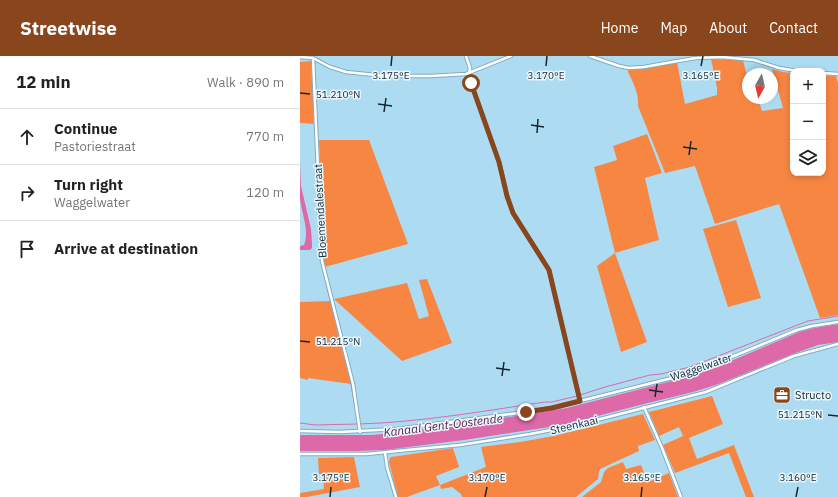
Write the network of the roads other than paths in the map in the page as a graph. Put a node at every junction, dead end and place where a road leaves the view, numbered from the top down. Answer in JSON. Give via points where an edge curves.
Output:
{"nodes":[{"id":1,"x":466,"y":56,"type":"edge"},
{"id":2,"x":511,"y":56,"type":"edge"},
{"id":3,"x":590,"y":56,"type":"edge"},
{"id":4,"x":300,"y":57,"type":"edge"},
{"id":5,"x":313,"y":58,"type":"junction"},
{"id":6,"x":790,"y":70,"type":"edge"},
{"id":7,"x":470,"y":72,"type":"junction"},
{"id":8,"x":826,"y":74,"type":"edge"},
{"id":9,"x":838,"y":74,"type":"edge"},
{"id":10,"x":838,"y":322,"type":"edge"},
{"id":11,"x":838,"y":344,"type":"edge"},
{"id":12,"x":579,"y":397,"type":"junction"},
{"id":13,"x":644,"y":407,"type":"junction"},
{"id":14,"x":300,"y":431,"type":"edge"},
{"id":15,"x":360,"y":432,"type":"junction"},
{"id":16,"x":385,"y":452,"type":"junction"},
{"id":17,"x":300,"y":454,"type":"edge"},
{"id":18,"x":396,"y":497,"type":"edge"},
{"id":19,"x":681,"y":497,"type":"edge"}],
"edges":[{"from":1,"to":7,"type":"street"},
{"from":2,"to":7,"type":"street"},
{"from":3,"to":6,"type":"street","via":[[629,68],[696,58],[722,57],[754,60]]},
{"from":4,"to":5,"type":"street"},
{"from":5,"to":7,"type":"street","via":[[340,71],[374,75],[442,76]]},
{"from":5,"to":15,"type":"street","name":"Bloemendalestraat","via":[[322,261],[353,384]]},
{"from":7,"to":12,"type":"street","via":[[471,83],[499,162],[513,213],[549,270]]},
{"from":8,"to":9,"type":"street"},
{"from":10,"to":12,"type":"street","name":"Waggelwater","via":[[797,330],[700,370]]},
{"from":11,"to":13,"type":"street","name":"Steenkaai","via":[[794,356],[706,392]]},
{"from":12,"to":15,"type":"street","name":"Waggelwater","via":[[552,408]]},
{"from":13,"to":16,"type":"street","name":"Steenkaai","via":[[573,426],[530,434]]},
{"from":13,"to":19,"type":"street"},
{"from":14,"to":15,"type":"street","name":"Waggelwater"},
{"from":16,"to":17,"type":"street","name":"Steenkaai"},
{"from":16,"to":18,"type":"street"}]}
